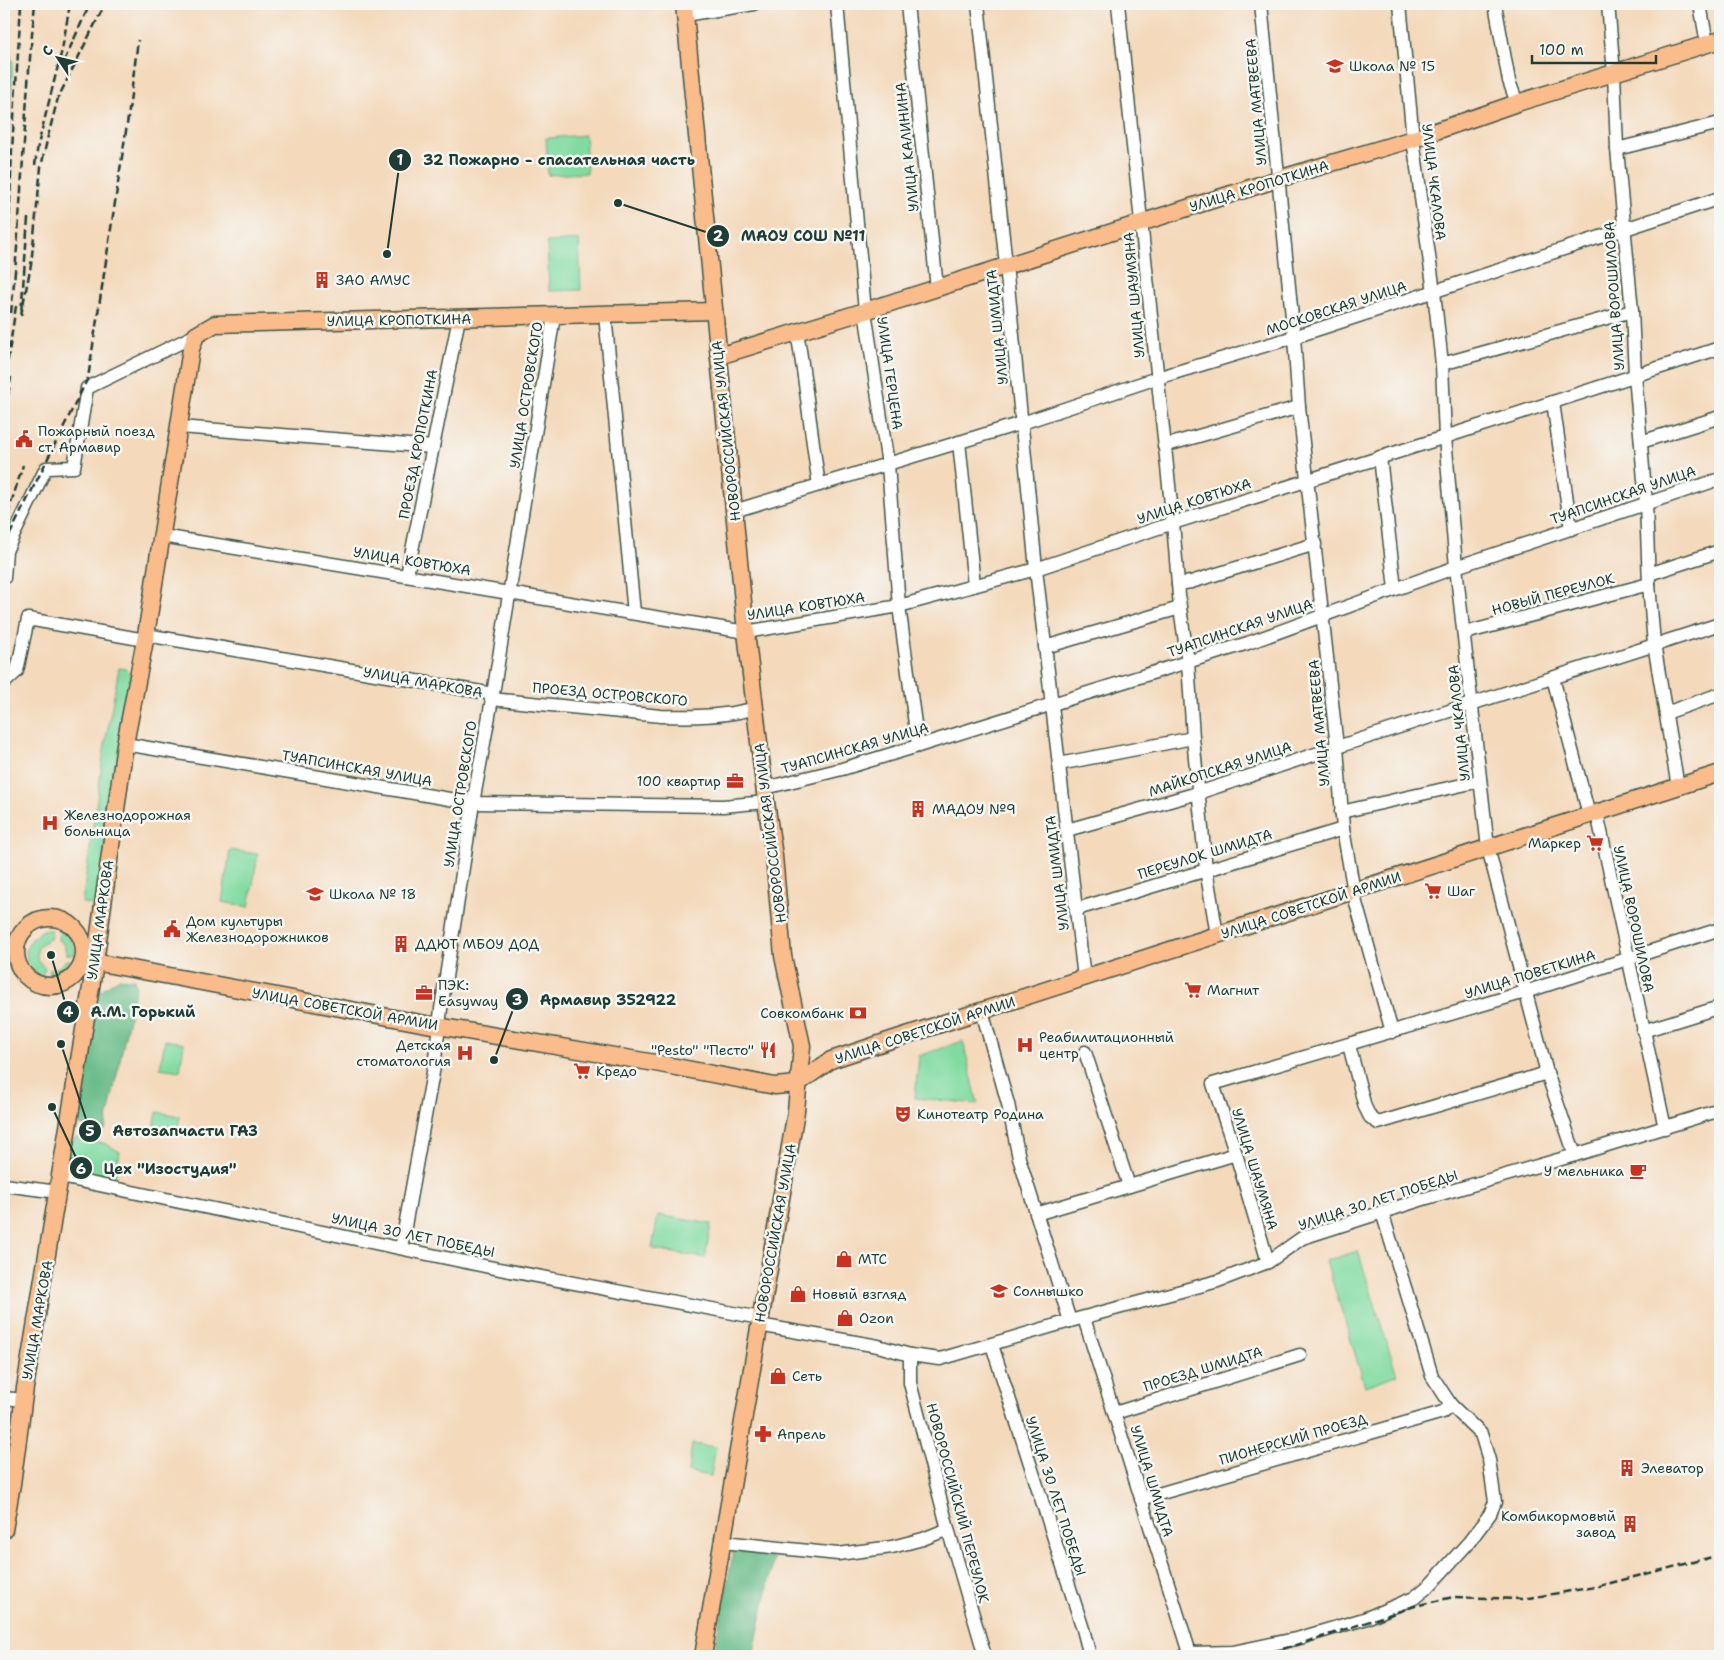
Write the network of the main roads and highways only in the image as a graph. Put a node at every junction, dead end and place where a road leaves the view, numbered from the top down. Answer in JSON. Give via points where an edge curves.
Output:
{"nodes":[{"id":1,"x":684,"y":9,"type":"edge"},
{"id":2,"x":1714,"y":42,"type":"edge"},
{"id":3,"x":714,"y":311,"type":"junction"},
{"id":4,"x":196,"y":335,"type":"joint"},
{"id":5,"x":719,"y":356,"type":"junction"},
{"id":6,"x":1720,"y":773,"type":"edge"},
{"id":7,"x":90,"y":961,"type":"junction"},
{"id":8,"x":797,"y":1084,"type":"junction"},
{"id":9,"x":4,"y":1530,"type":"edge"},
{"id":10,"x":703,"y":1656,"type":"edge"}],
"edges":[{"from":1,"to":3,"type":"main road","name":"НОВОРОССИЙСКАЯ УЛИЦА"},
{"from":2,"to":5,"type":"main road","name":"УЛИЦА КРОПОТКИНА"},
{"from":3,"to":4,"type":"main road","name":"УЛИЦА КРОПОТКИНА","via":[[215,324]]},
{"from":3,"to":5,"type":"main road","name":"НОВОРОССИЙСКАЯ УЛИЦА"},
{"from":4,"to":7,"type":"main road","name":"УЛИЦА МАРКОВА","via":[[191,349]]},
{"from":5,"to":8,"type":"main road","name":"НОВОРОССИЙСКАЯ УЛИЦА","via":[[783,956],[802,1046]]},
{"from":6,"to":8,"type":"main road","name":"УЛИЦА СОВЕТСКОЙ АРМИИ","via":[[831,1060]]},
{"from":7,"to":7,"type":"main road","via":[[79,933],[66,921],[57,918],[46,918],[27,927],[16,946],[19,967],[25,976],[44,986],[64,984]]},
{"from":7,"to":8,"type":"main road","name":"УЛИЦА СОВЕТСКОЙ АРМИИ","via":[[775,1086]]},
{"from":7,"to":9,"type":"main road","name":"УЛИЦА МАРКОВА","via":[[59,1185]]},
{"from":8,"to":10,"type":"main road","name":"НОВОРОССИЙСКАЯ УЛИЦА","via":[[796,1111]]}]}
